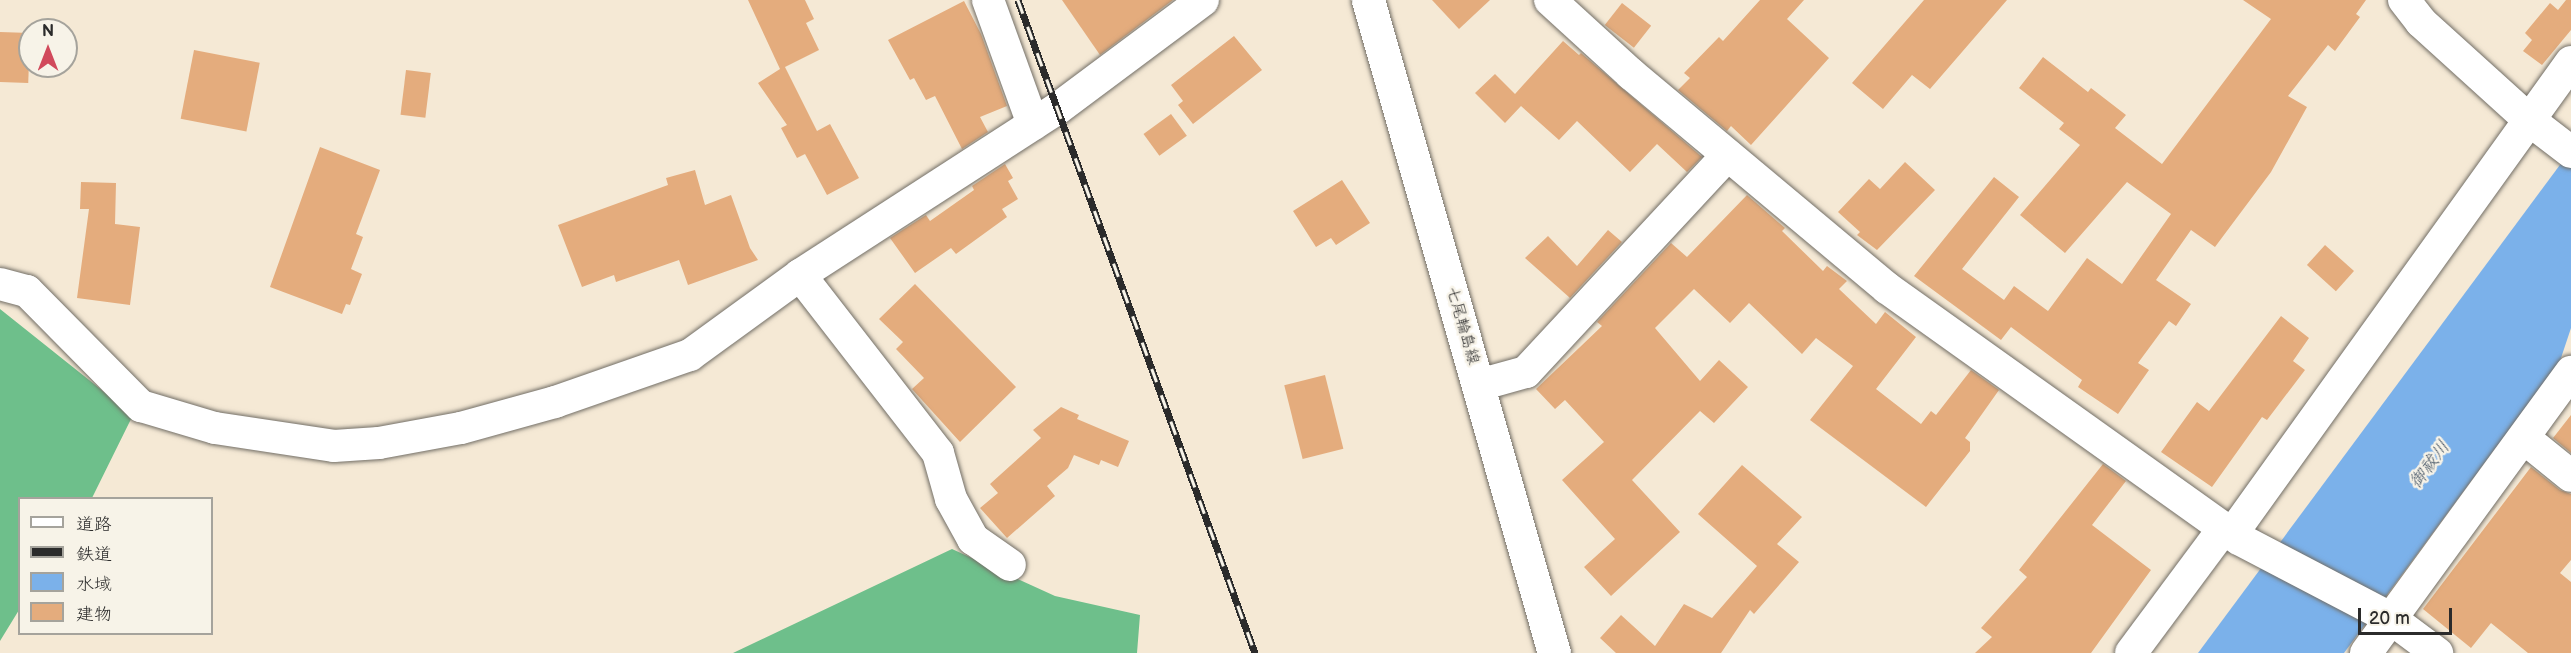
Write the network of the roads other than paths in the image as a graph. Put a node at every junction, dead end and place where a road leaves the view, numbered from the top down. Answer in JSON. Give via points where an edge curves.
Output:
{"nodes":[{"id":1,"x":988,"y":0,"type":"edge"},
{"id":2,"x":1203,"y":0,"type":"edge"},
{"id":3,"x":1368,"y":0,"type":"edge"},
{"id":4,"x":1550,"y":0,"type":"edge"},
{"id":5,"x":2404,"y":0,"type":"edge"},
{"id":6,"x":2571,"y":62,"type":"edge"},
{"id":7,"x":1034,"y":124,"type":"junction"},
{"id":8,"x":2537,"y":126,"type":"junction"},
{"id":9,"x":2571,"y":152,"type":"edge"},
{"id":10,"x":1728,"y":155,"type":"junction"},
{"id":11,"x":800,"y":275,"type":"junction"},
{"id":12,"x":0,"y":284,"type":"edge"},
{"id":13,"x":2571,"y":372,"type":"edge"},
{"id":14,"x":1479,"y":385,"type":"junction"},
{"id":15,"x":2524,"y":438,"type":"junction"},
{"id":16,"x":2571,"y":476,"type":"edge"},
{"id":17,"x":2232,"y":533,"type":"junction"},
{"id":18,"x":1010,"y":565,"type":"dead end"},
{"id":19,"x":2390,"y":618,"type":"junction"},
{"id":20,"x":1554,"y":653,"type":"edge"},
{"id":21,"x":2131,"y":653,"type":"edge"},
{"id":22,"x":2366,"y":653,"type":"edge"},
{"id":23,"x":2437,"y":653,"type":"edge"}],
"edges":[{"from":1,"to":7,"type":"street"},
{"from":2,"to":7,"type":"street"},
{"from":3,"to":14,"type":"main road","name":"七尾輪島線"},
{"from":4,"to":10,"type":"street"},
{"from":5,"to":8,"type":"street","via":[[2421,22]]},
{"from":6,"to":8,"type":"street"},
{"from":7,"to":11,"type":"street"},
{"from":8,"to":9,"type":"street"},
{"from":8,"to":17,"type":"street"},
{"from":10,"to":14,"type":"street","via":[[1526,372]]},
{"from":10,"to":17,"type":"street","via":[[1887,288]]},
{"from":11,"to":12,"type":"street","via":[[690,355],[555,402],[471,425],[379,443],[334,446],[215,428],[141,406],[27,291]]},
{"from":11,"to":18,"type":"street","via":[[938,453],[951,500],[973,539]]},
{"from":13,"to":15,"type":"street"},
{"from":14,"to":20,"type":"main road","name":"七尾輪島線"},
{"from":15,"to":16,"type":"street"},
{"from":15,"to":19,"type":"street"},
{"from":17,"to":19,"type":"street"},
{"from":17,"to":21,"type":"street"},
{"from":19,"to":22,"type":"street"},
{"from":19,"to":23,"type":"street"}]}
